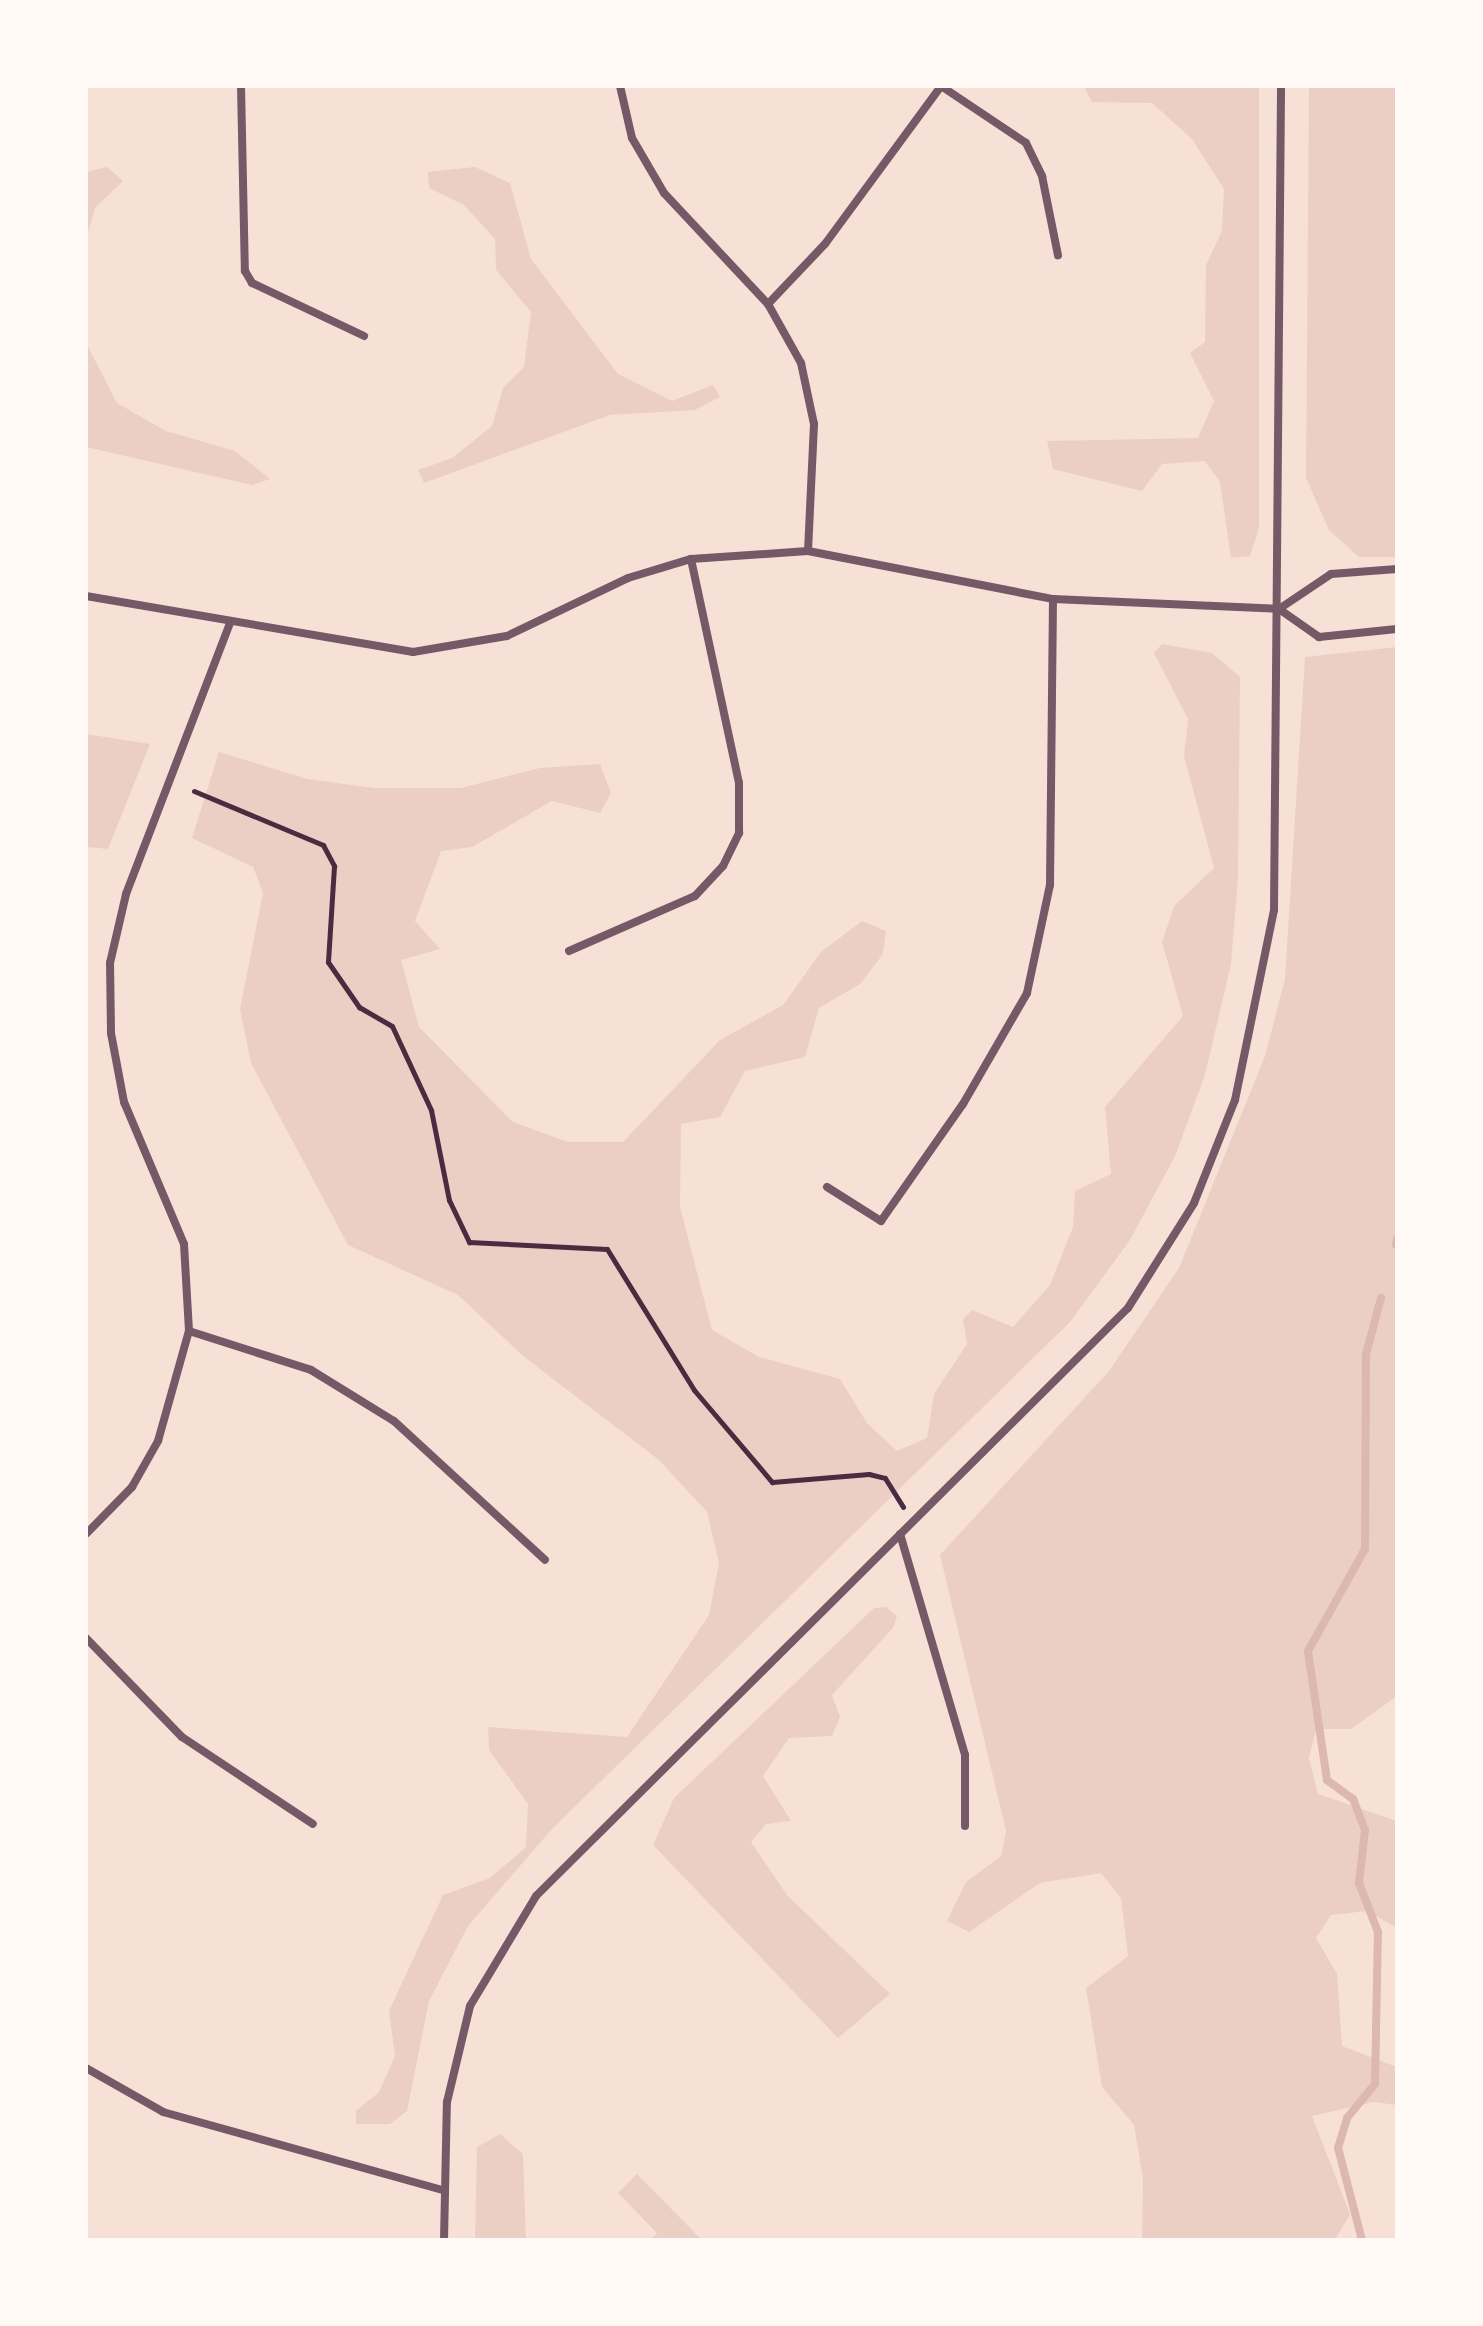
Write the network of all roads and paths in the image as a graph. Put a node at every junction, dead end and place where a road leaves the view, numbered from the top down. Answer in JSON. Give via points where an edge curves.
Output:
{"nodes":[{"id":1,"x":241,"y":86,"type":"edge"},
{"id":2,"x":620,"y":86,"type":"edge"},
{"id":3,"x":941,"y":86,"type":"edge"},
{"id":4,"x":1281,"y":86,"type":"edge"},
{"id":5,"x":1058,"y":255,"type":"dead end"},
{"id":6,"x":768,"y":304,"type":"junction"},
{"id":7,"x":364,"y":336,"type":"dead end"},
{"id":8,"x":808,"y":551,"type":"junction"},
{"id":9,"x":691,"y":559,"type":"junction"},
{"id":10,"x":1397,"y":569,"type":"edge"},
{"id":11,"x":86,"y":596,"type":"edge"},
{"id":12,"x":1053,"y":599,"type":"junction"},
{"id":13,"x":1279,"y":609,"type":"junction"},
{"id":14,"x":231,"y":621,"type":"junction"},
{"id":15,"x":1397,"y":629,"type":"edge"},
{"id":16,"x":194,"y":791,"type":"dead end"},
{"id":17,"x":569,"y":951,"type":"dead end"},
{"id":18,"x":827,"y":1187,"type":"dead end"},
{"id":19,"x":189,"y":1331,"type":"junction"},
{"id":20,"x":903,"y":1507,"type":"dead end"},
{"id":21,"x":86,"y":1534,"type":"edge"},
{"id":22,"x":900,"y":1534,"type":"junction"},
{"id":23,"x":545,"y":1560,"type":"dead end"},
{"id":24,"x":86,"y":1638,"type":"edge"},
{"id":25,"x":313,"y":1824,"type":"dead end"},
{"id":26,"x":965,"y":1826,"type":"dead end"},
{"id":27,"x":86,"y":2068,"type":"edge"},
{"id":28,"x":443,"y":2190,"type":"junction"},
{"id":29,"x":444,"y":2240,"type":"edge"}],
"edges":[{"from":1,"to":7,"type":"street","via":[[245,271],[252,283]]},
{"from":2,"to":6,"type":"street","via":[[632,138],[664,193]]},
{"from":3,"to":5,"type":"street","via":[[1026,143],[1042,176]]},
{"from":3,"to":6,"type":"street","via":[[825,244]]},
{"from":4,"to":13,"type":"street"},
{"from":6,"to":8,"type":"street","via":[[801,363],[814,424]]},
{"from":8,"to":9,"type":"street"},
{"from":8,"to":12,"type":"street"},
{"from":9,"to":14,"type":"street","via":[[628,578],[507,636],[456,648],[372,651]]},
{"from":9,"to":17,"type":"street","via":[[739,783],[739,833],[723,866],[695,896]]},
{"from":10,"to":13,"type":"street","via":[[1331,574]]},
{"from":11,"to":14,"type":"street"},
{"from":12,"to":13,"type":"street"},
{"from":12,"to":18,"type":"street","via":[[1050,885],[1027,993],[963,1104],[881,1221]]},
{"from":13,"to":15,"type":"street","via":[[1319,637]]},
{"from":13,"to":22,"type":"street","via":[[1274,910],[1235,1100],[1194,1203],[1128,1308]]},
{"from":14,"to":19,"type":"street","via":[[126,894],[110,963],[111,1033],[124,1102],[184,1244]]},
{"from":16,"to":20,"type":"path","via":[[323,845],[334,866],[328,962],[359,1007],[392,1026],[431,1110],[449,1200],[469,1242],[607,1249],[694,1390],[772,1482],[869,1474],[885,1478]]},
{"from":19,"to":21,"type":"street","via":[[158,1441],[132,1487]]},
{"from":19,"to":23,"type":"street","via":[[311,1370],[394,1421]]},
{"from":22,"to":26,"type":"street","via":[[965,1755]]},
{"from":22,"to":28,"type":"street","via":[[536,1896],[470,2006],[447,2102]]},
{"from":24,"to":25,"type":"street","via":[[182,1737]]},
{"from":27,"to":28,"type":"street","via":[[163,2112]]},
{"from":28,"to":29,"type":"street"}]}
